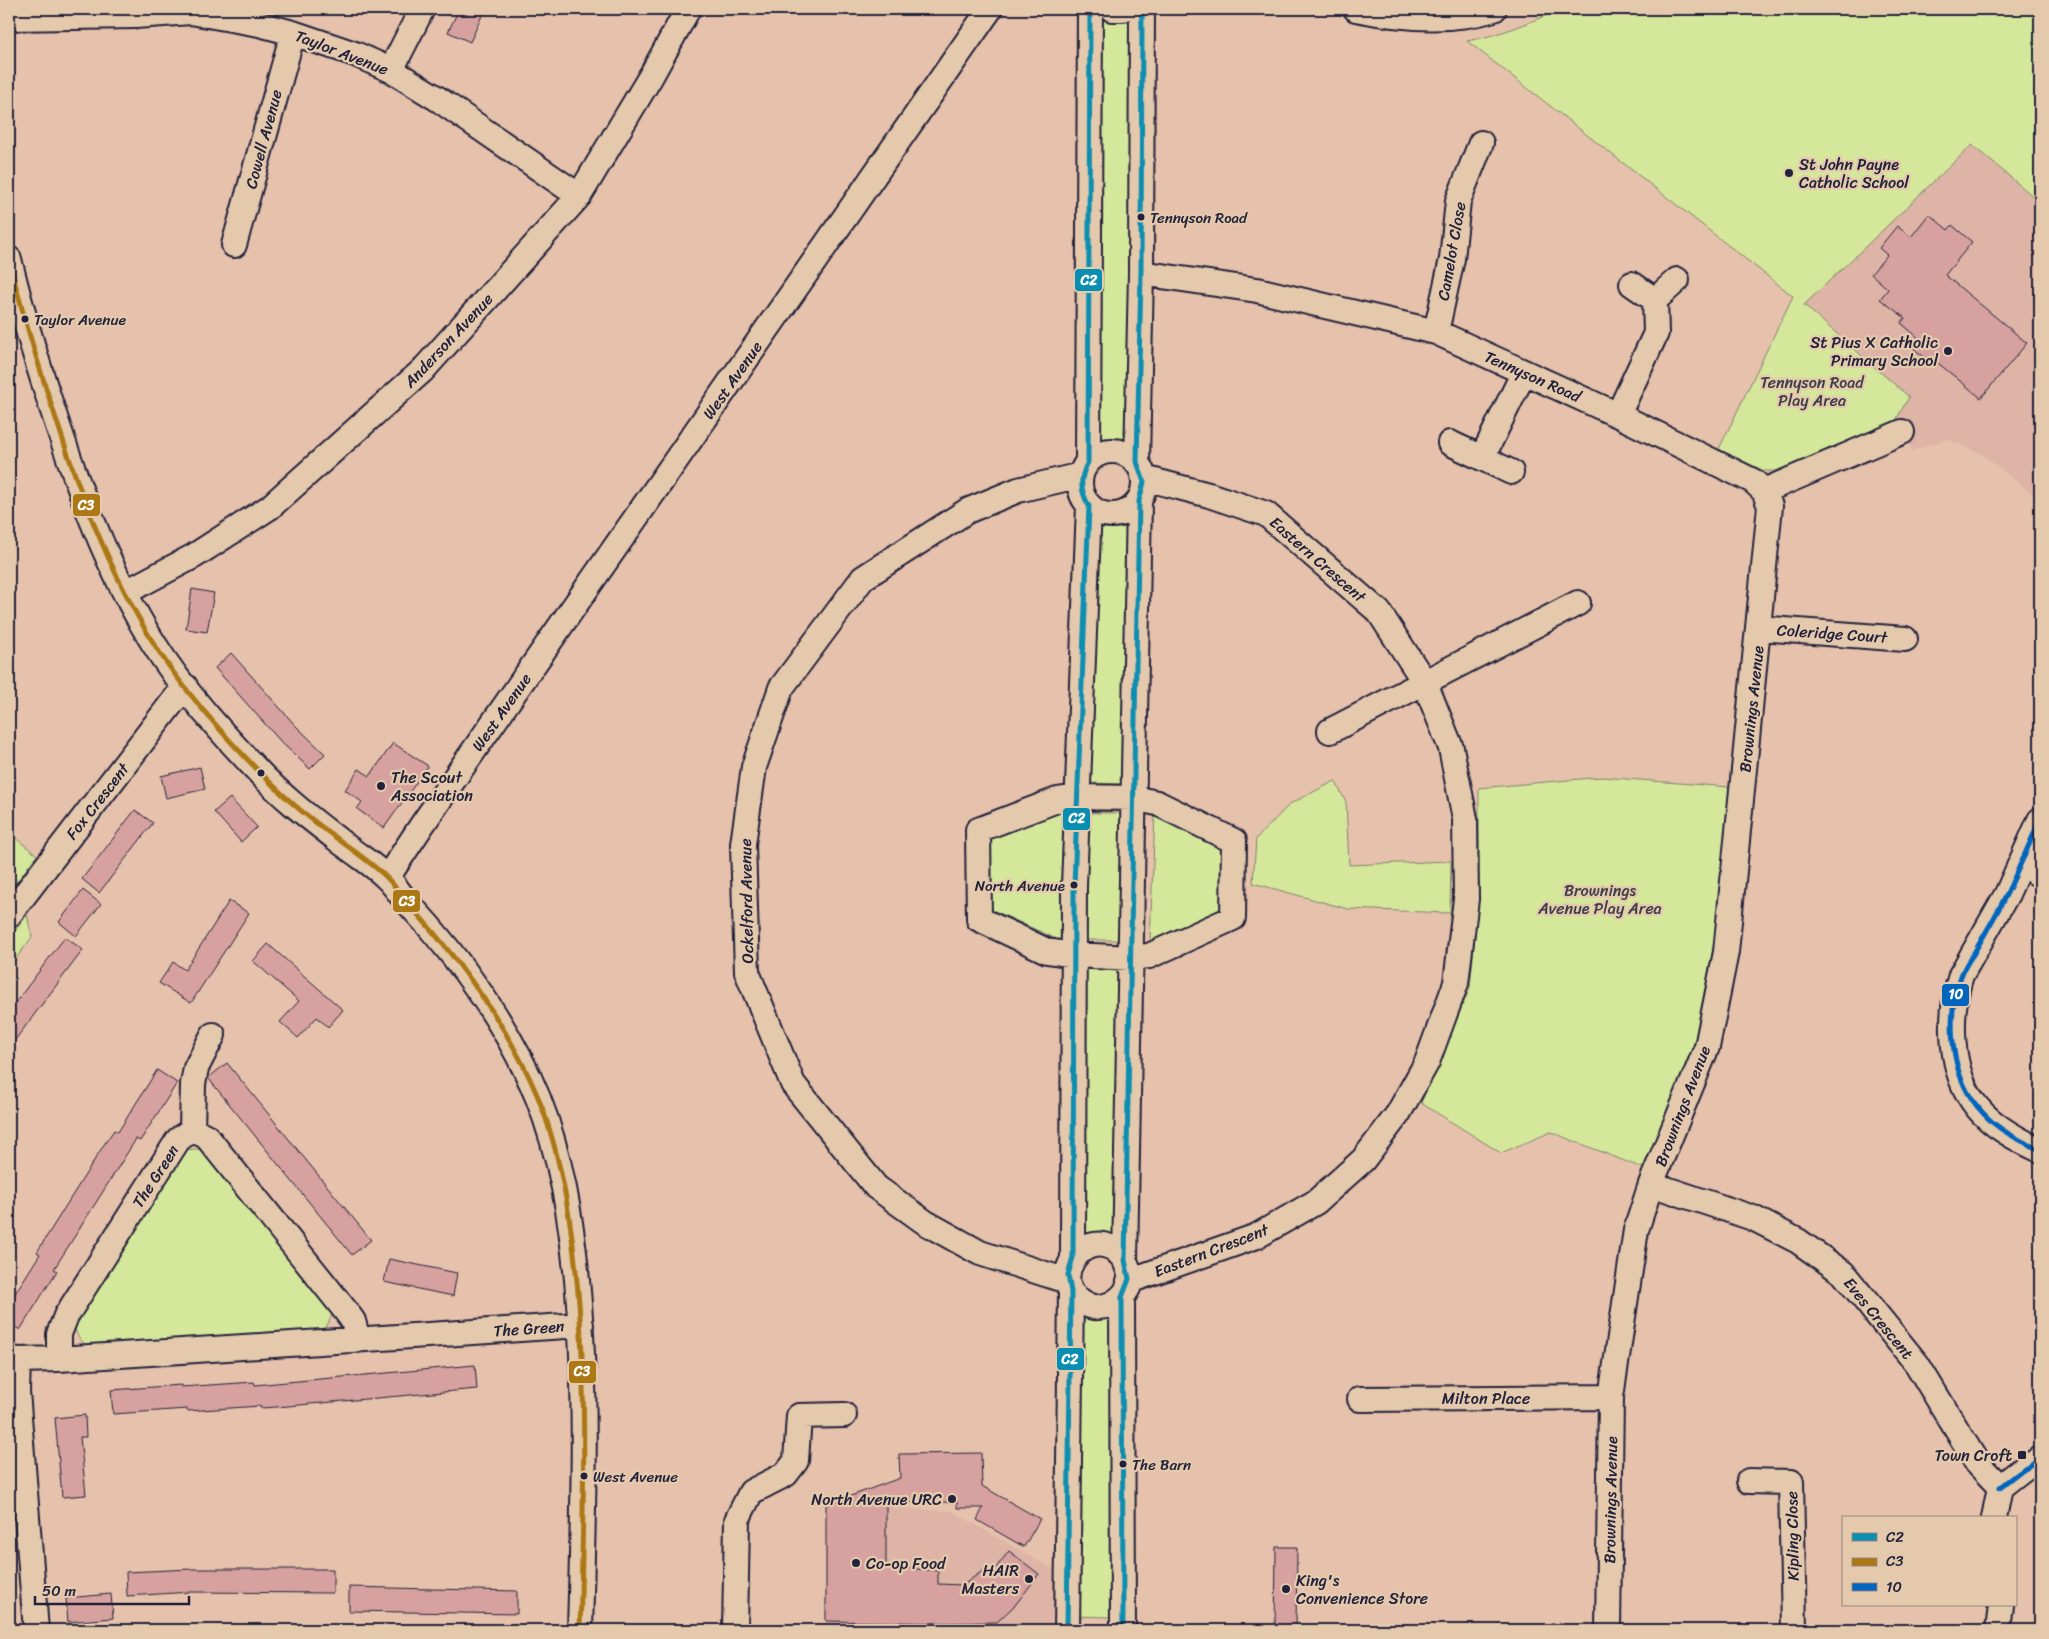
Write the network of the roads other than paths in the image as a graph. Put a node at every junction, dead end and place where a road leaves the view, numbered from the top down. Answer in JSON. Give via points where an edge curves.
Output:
{"nodes":[{"id":1,"x":422,"y":9,"type":"edge"},
{"id":2,"x":688,"y":9,"type":"edge"},
{"id":3,"x":990,"y":9,"type":"edge"},
{"id":4,"x":1090,"y":9,"type":"edge"},
{"id":5,"x":1112,"y":9,"type":"edge"},
{"id":6,"x":1123,"y":9,"type":"edge"},
{"id":7,"x":1142,"y":9,"type":"edge"},
{"id":8,"x":1356,"y":9,"type":"edge"},
{"id":9,"x":1494,"y":9,"type":"edge"},
{"id":10,"x":191,"y":10,"type":"edge"},
{"id":11,"x":1468,"y":12,"type":"edge"},
{"id":12,"x":9,"y":18,"type":"edge"},
{"id":13,"x":293,"y":33,"type":"junction"},
{"id":14,"x":391,"y":70,"type":"junction"},
{"id":15,"x":1481,"y":142,"type":"dead end"},
{"id":16,"x":579,"y":196,"type":"junction"},
{"id":17,"x":234,"y":245,"type":"dead end"},
{"id":18,"x":9,"y":258,"type":"edge"},
{"id":19,"x":1141,"y":273,"type":"junction"},
{"id":20,"x":1677,"y":280,"type":"dead end"},
{"id":21,"x":1632,"y":284,"type":"dead end"},
{"id":22,"x":1655,"y":300,"type":"junction"},
{"id":23,"x":1436,"y":332,"type":"junction"},
{"id":24,"x":1524,"y":372,"type":"junction"},
{"id":25,"x":1618,"y":414,"type":"junction"},
{"id":26,"x":1902,"y":432,"type":"dead end"},
{"id":27,"x":1450,"y":443,"type":"dead end"},
{"id":28,"x":1482,"y":458,"type":"junction"},
{"id":29,"x":1085,"y":468,"type":"junction"},
{"id":30,"x":1141,"y":470,"type":"junction"},
{"id":31,"x":1511,"y":472,"type":"dead end"},
{"id":32,"x":1764,"y":491,"type":"junction"},
{"id":33,"x":1139,"y":501,"type":"junction"},
{"id":34,"x":1089,"y":506,"type":"junction"},
{"id":35,"x":126,"y":592,"type":"junction"},
{"id":36,"x":1578,"y":604,"type":"dead end"},
{"id":37,"x":1759,"y":628,"type":"junction"},
{"id":38,"x":1905,"y":639,"type":"dead end"},
{"id":39,"x":1426,"y":683,"type":"junction"},
{"id":40,"x":185,"y":686,"type":"junction"},
{"id":41,"x":1330,"y":731,"type":"dead end"},
{"id":42,"x":1077,"y":797,"type":"junction"},
{"id":43,"x":1133,"y":798,"type":"junction"},
{"id":44,"x":2040,"y":820,"type":"edge"},
{"id":45,"x":2030,"y":870,"type":"edge"},
{"id":46,"x":388,"y":878,"type":"junction"},
{"id":47,"x":9,"y":915,"type":"edge"},
{"id":48,"x":1074,"y":955,"type":"junction"},
{"id":49,"x":1131,"y":958,"type":"junction"},
{"id":50,"x":213,"y":1035,"type":"dead end"},
{"id":51,"x":192,"y":1131,"type":"junction"},
{"id":52,"x":2040,"y":1150,"type":"edge"},
{"id":53,"x":1651,"y":1184,"type":"junction"},
{"id":54,"x":1073,"y":1257,"type":"junction"},
{"id":55,"x":1125,"y":1279,"type":"junction"},
{"id":56,"x":1069,"y":1286,"type":"junction"},
{"id":57,"x":581,"y":1324,"type":"junction"},
{"id":58,"x":358,"y":1340,"type":"junction"},
{"id":59,"x":13,"y":1359,"type":"edge"},
{"id":60,"x":59,"y":1359,"type":"junction"},
{"id":61,"x":1611,"y":1398,"type":"junction"},
{"id":62,"x":1360,"y":1400,"type":"dead end"},
{"id":63,"x":844,"y":1415,"type":"dead end"},
{"id":64,"x":2040,"y":1459,"type":"edge"},
{"id":65,"x":1749,"y":1481,"type":"dead end"},
{"id":66,"x":2000,"y":1488,"type":"junction"},
{"id":67,"x":1994,"y":1516,"type":"edge"},
{"id":68,"x":2001,"y":1606,"type":"edge"},
{"id":69,"x":36,"y":1630,"type":"edge"},
{"id":70,"x":580,"y":1630,"type":"edge"},
{"id":71,"x":735,"y":1630,"type":"edge"},
{"id":72,"x":1067,"y":1630,"type":"edge"},
{"id":73,"x":1123,"y":1630,"type":"edge"},
{"id":74,"x":1608,"y":1630,"type":"edge"},
{"id":75,"x":1794,"y":1630,"type":"edge"},
{"id":76,"x":1998,"y":1630,"type":"edge"}],
"edges":[{"from":1,"to":14,"type":"street"},
{"from":2,"to":16,"type":"street","name":"Anderson Avenue"},
{"from":3,"to":46,"type":"street","name":"West Avenue"},
{"from":4,"to":29,"type":"street"},
{"from":5,"to":6,"type":"street"},
{"from":7,"to":19,"type":"street"},
{"from":8,"to":11,"type":"street","via":[[1409,17]]},
{"from":9,"to":11,"type":"street"},
{"from":10,"to":12,"type":"street","name":"Taylor Avenue","via":[[135,16]]},
{"from":10,"to":13,"type":"street","name":"Taylor Avenue"},
{"from":13,"to":14,"type":"street","name":"Taylor Avenue"},
{"from":13,"to":17,"type":"street","name":"Cowell Avenue"},
{"from":14,"to":16,"type":"street","name":"Taylor Avenue"},
{"from":15,"to":23,"type":"street","name":"Camelot Close","via":[[1458,201],[1452,259]]},
{"from":16,"to":35,"type":"street","name":"Anderson Avenue","via":[[423,370],[270,506],[194,556]]},
{"from":18,"to":35,"type":"street","via":[[78,487]]},
{"from":19,"to":23,"type":"street","name":"Tennyson Road","via":[[1257,290]]},
{"from":19,"to":30,"type":"street"},
{"from":20,"to":22,"type":"street"},
{"from":21,"to":22,"type":"street"},
{"from":22,"to":25,"type":"street","via":[[1656,333]]},
{"from":23,"to":24,"type":"street","name":"Tennyson Road"},
{"from":24,"to":25,"type":"street","name":"Tennyson Road"},
{"from":24,"to":28,"type":"street"},
{"from":25,"to":32,"type":"street","name":"Tennyson Road","via":[[1752,481]]},
{"from":26,"to":32,"type":"street"},
{"from":27,"to":28,"type":"street"},
{"from":28,"to":31,"type":"street"},
{"from":29,"to":30,"type":"street","via":[[1100,454],[1114,451],[1128,455]]},
{"from":29,"to":34,"type":"street","via":[[1080,490]]},
{"from":29,"to":56,"type":"street","name":"Ockelford Avenue","via":[[967,510],[863,578],[781,688],[754,767],[743,844],[747,972],[793,1084],[876,1187],[926,1223],[980,1253]]},
{"from":30,"to":33,"type":"street","via":[[1143,494]]},
{"from":30,"to":39,"type":"street","name":"Eastern Crescent","via":[[1266,514],[1379,612]]},
{"from":32,"to":37,"type":"street","name":"Brownings Avenue","via":[[1770,506]]},
{"from":33,"to":34,"type":"street","via":[[1124,514],[1112,516]]},
{"from":33,"to":43,"type":"street"},
{"from":34,"to":42,"type":"street"},
{"from":35,"to":40,"type":"street","via":[[154,644]]},
{"from":36,"to":39,"type":"street"},
{"from":37,"to":38,"type":"street","name":"Coleridge Court"},
{"from":37,"to":53,"type":"street","name":"Brownings Avenue","via":[[1726,952],[1707,1047]]},
{"from":39,"to":41,"type":"street"},
{"from":39,"to":55,"type":"street","name":"Eastern Crescent","via":[[1451,748],[1465,820],[1466,899],[1456,984],[1427,1062],[1398,1114],[1363,1160],[1316,1202],[1257,1236]]},
{"from":40,"to":46,"type":"street","via":[[220,730],[297,808]]},
{"from":40,"to":47,"type":"street","name":"Fox Crescent"},
{"from":42,"to":43,"type":"street"},
{"from":42,"to":48,"type":"street"},
{"from":42,"to":48,"type":"street","via":[[1057,800],[978,830],[979,919],[1047,950]]},
{"from":43,"to":49,"type":"street"},
{"from":43,"to":49,"type":"street","via":[[1157,803],[1234,841],[1232,918],[1149,956]]},
{"from":44,"to":45,"type":"street"},
{"from":45,"to":52,"type":"street","via":[[2007,894],[1961,975],[1953,1021],[1956,1057],[1963,1084],[1977,1107],[1998,1127]]},
{"from":46,"to":57,"type":"street","via":[[473,984],[512,1044],[537,1095],[558,1160],[566,1199]]},
{"from":48,"to":49,"type":"street"},
{"from":48,"to":54,"type":"street"},
{"from":49,"to":55,"type":"street"},
{"from":50,"to":51,"type":"street","via":[[196,1068]]},
{"from":51,"to":58,"type":"street","name":"The Green","via":[[207,1137],[339,1302],[352,1321]]},
{"from":51,"to":60,"type":"street","name":"The Green","via":[[178,1140],[66,1316],[59,1334]]},
{"from":53,"to":61,"type":"street","name":"Brownings Avenue","via":[[1636,1230]]},
{"from":53,"to":66,"type":"street","name":"Eves Crescent","via":[[1753,1218],[1798,1241],[1843,1273],[1917,1364],[1977,1463]]},
{"from":54,"to":55,"type":"street","via":[[1080,1250],[1095,1245],[1106,1246],[1115,1250]]},
{"from":54,"to":56,"type":"street","via":[[1069,1264]]},
{"from":55,"to":56,"type":"street","via":[[1108,1306],[1097,1308],[1076,1298]]},
{"from":55,"to":73,"type":"street"},
{"from":56,"to":72,"type":"street"},
{"from":57,"to":58,"type":"street","name":"The Green"},
{"from":57,"to":70,"type":"street","via":[[584,1477]]},
{"from":58,"to":60,"type":"street","name":"The Green"},
{"from":59,"to":60,"type":"street","name":"The Green"},
{"from":59,"to":69,"type":"street"},
{"from":61,"to":62,"type":"street","name":"Milton Place"},
{"from":61,"to":74,"type":"street","name":"Brownings Avenue"},
{"from":63,"to":71,"type":"street","via":[[798,1416],[796,1461],[786,1474],[751,1492],[737,1520]]},
{"from":64,"to":66,"type":"street"},
{"from":65,"to":75,"type":"street","name":"Kipling Close","via":[[1791,1482]]},
{"from":66,"to":67,"type":"street"},
{"from":68,"to":76,"type":"street"}]}
